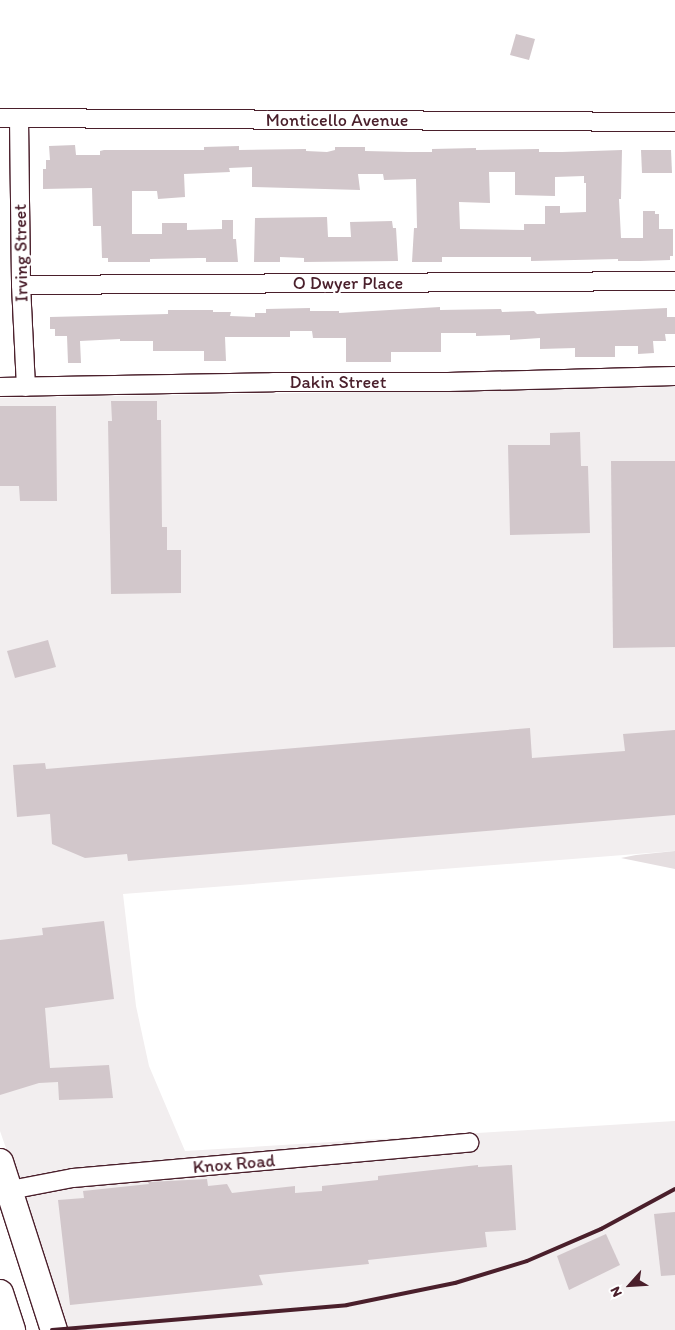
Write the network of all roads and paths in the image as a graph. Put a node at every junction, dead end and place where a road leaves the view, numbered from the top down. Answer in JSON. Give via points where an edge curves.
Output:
{"nodes":[{"id":1,"x":0,"y":118,"type":"edge"},
{"id":2,"x":19,"y":118,"type":"junction"},
{"id":3,"x":675,"y":122,"type":"edge"},
{"id":4,"x":675,"y":282,"type":"edge"},
{"id":5,"x":21,"y":285,"type":"junction"},
{"id":6,"x":675,"y":376,"type":"edge"},
{"id":7,"x":0,"y":387,"type":"edge"},
{"id":8,"x":26,"y":387,"type":"junction"},
{"id":9,"x":469,"y":1144,"type":"dead end"},
{"id":10,"x":0,"y":1162,"type":"edge"},
{"id":11,"x":5,"y":1190,"type":"edge"},
{"id":12,"x":0,"y":1293,"type":"edge"},
{"id":13,"x":12,"y":1330,"type":"edge"},
{"id":14,"x":54,"y":1330,"type":"edge"}],
"edges":[{"from":1,"to":2,"type":"street","name":"Monticello Avenue"},
{"from":2,"to":3,"type":"street","name":"Monticello Avenue"},
{"from":2,"to":5,"type":"street","name":"Irving Street"},
{"from":4,"to":5,"type":"street","name":"O Dwyer Place"},
{"from":5,"to":8,"type":"street","name":"Irving Street"},
{"from":6,"to":8,"type":"street","name":"Dakin Street"},
{"from":7,"to":8,"type":"street","name":"Dakin Street"},
{"from":9,"to":11,"type":"street","name":"Knox Road","via":[[73,1178]]},
{"from":10,"to":11,"type":"main road"},
{"from":11,"to":14,"type":"main road"},
{"from":12,"to":13,"type":"main road"}]}
